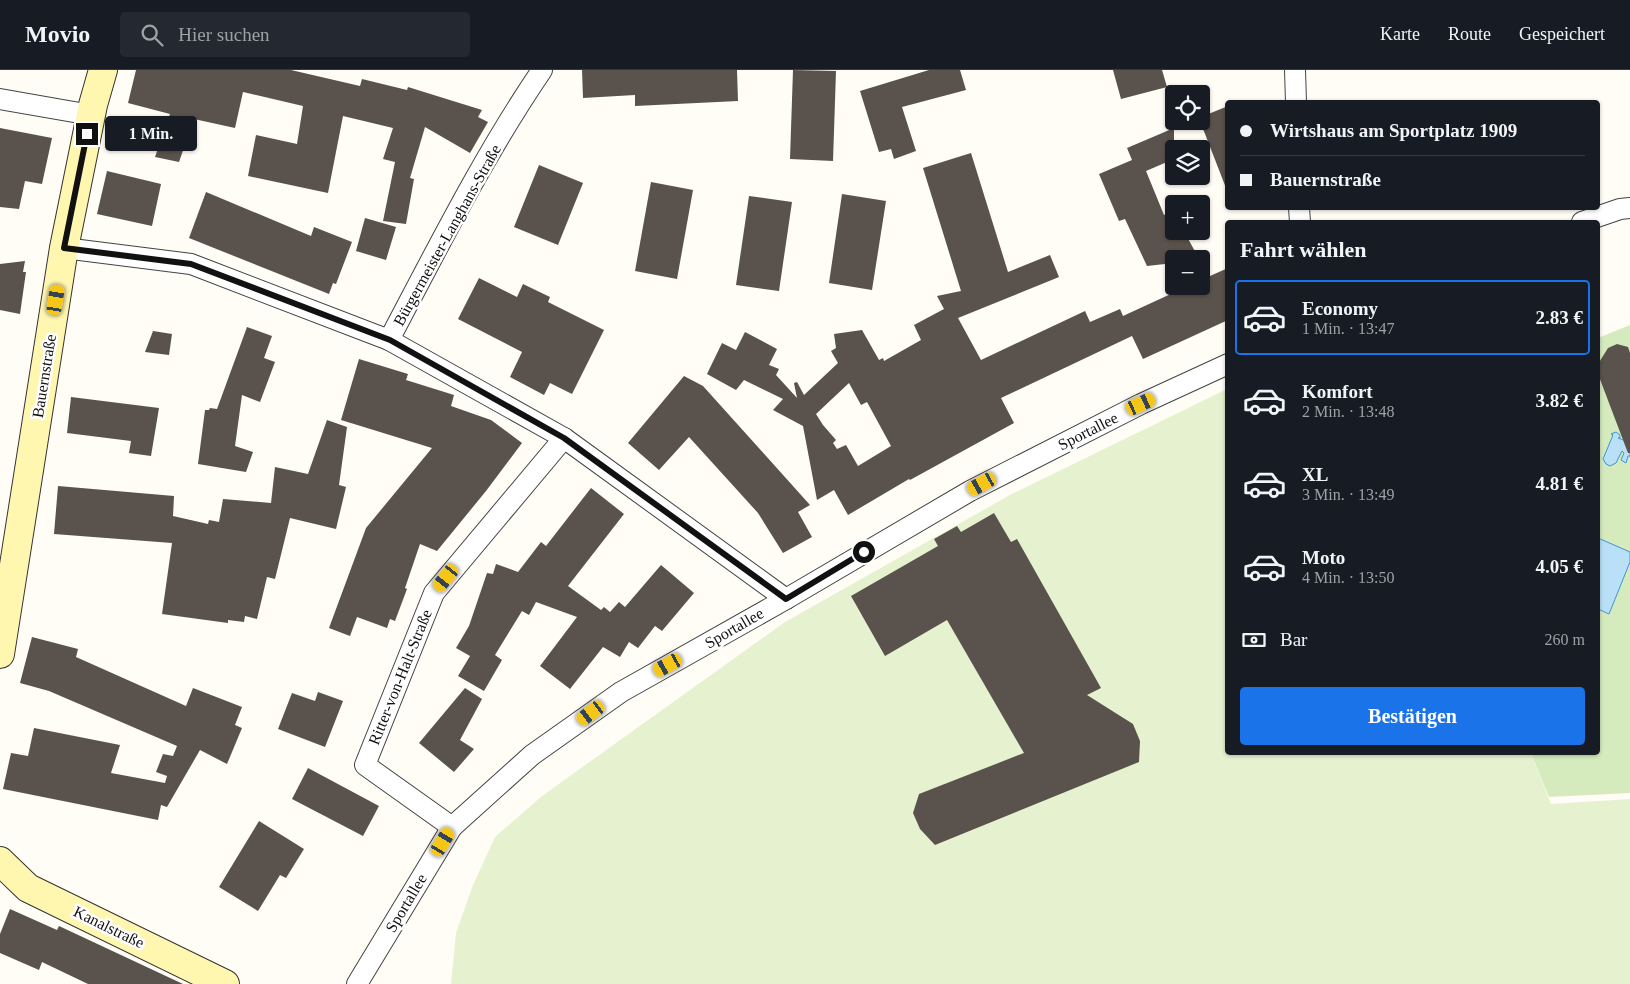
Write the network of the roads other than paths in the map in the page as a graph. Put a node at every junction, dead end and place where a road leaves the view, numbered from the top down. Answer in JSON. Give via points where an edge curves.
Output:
{"nodes":[{"id":1,"x":103,"y":70,"type":"edge"},
{"id":2,"x":542,"y":70,"type":"edge"},
{"id":3,"x":1296,"y":70,"type":"edge"},
{"id":4,"x":0,"y":98,"type":"edge"},
{"id":5,"x":1296,"y":100,"type":"edge"},
{"id":6,"x":91,"y":115,"type":"junction"},
{"id":7,"x":1630,"y":208,"type":"edge"},
{"id":8,"x":1588,"y":220,"type":"edge"},
{"id":9,"x":64,"y":248,"type":"junction"},
{"id":10,"x":390,"y":340,"type":"junction"},
{"id":11,"x":1225,"y":365,"type":"edge"},
{"id":12,"x":564,"y":438,"type":"junction"},
{"id":13,"x":786,"y":599,"type":"junction"},
{"id":14,"x":0,"y":654,"type":"edge"},
{"id":15,"x":452,"y":826,"type":"junction"},
{"id":16,"x":0,"y":861,"type":"edge"},
{"id":17,"x":224,"y":984,"type":"edge"},
{"id":18,"x":357,"y":984,"type":"edge"}],
"edges":[{"from":1,"to":6,"type":"main road","name":"Bauernstraße"},
{"from":2,"to":10,"type":"street","name":"Bürgermeister-Langhans-Straße","via":[[507,124]]},
{"from":3,"to":5,"type":"street"},
{"from":4,"to":6,"type":"street"},
{"from":6,"to":9,"type":"main road","name":"Bauernstraße"},
{"from":7,"to":8,"type":"street"},
{"from":9,"to":10,"type":"street","name":"Bürgermeister-Langhans-Straße","via":[[191,264]]},
{"from":9,"to":14,"type":"main road","name":"Bauernstraße"},
{"from":10,"to":12,"type":"street"},
{"from":11,"to":13,"type":"street","name":"Sportallee","via":[[989,480]]},
{"from":12,"to":13,"type":"street"},
{"from":12,"to":15,"type":"street","name":"Ritter-von-Halt-Straße","via":[[434,593],[364,765]]},
{"from":13,"to":15,"type":"street","name":"Sportallee","via":[[621,692],[532,754]]},
{"from":15,"to":18,"type":"street","name":"Sportallee"},
{"from":16,"to":17,"type":"main road","name":"Kanalstraße","via":[[28,888]]}]}
